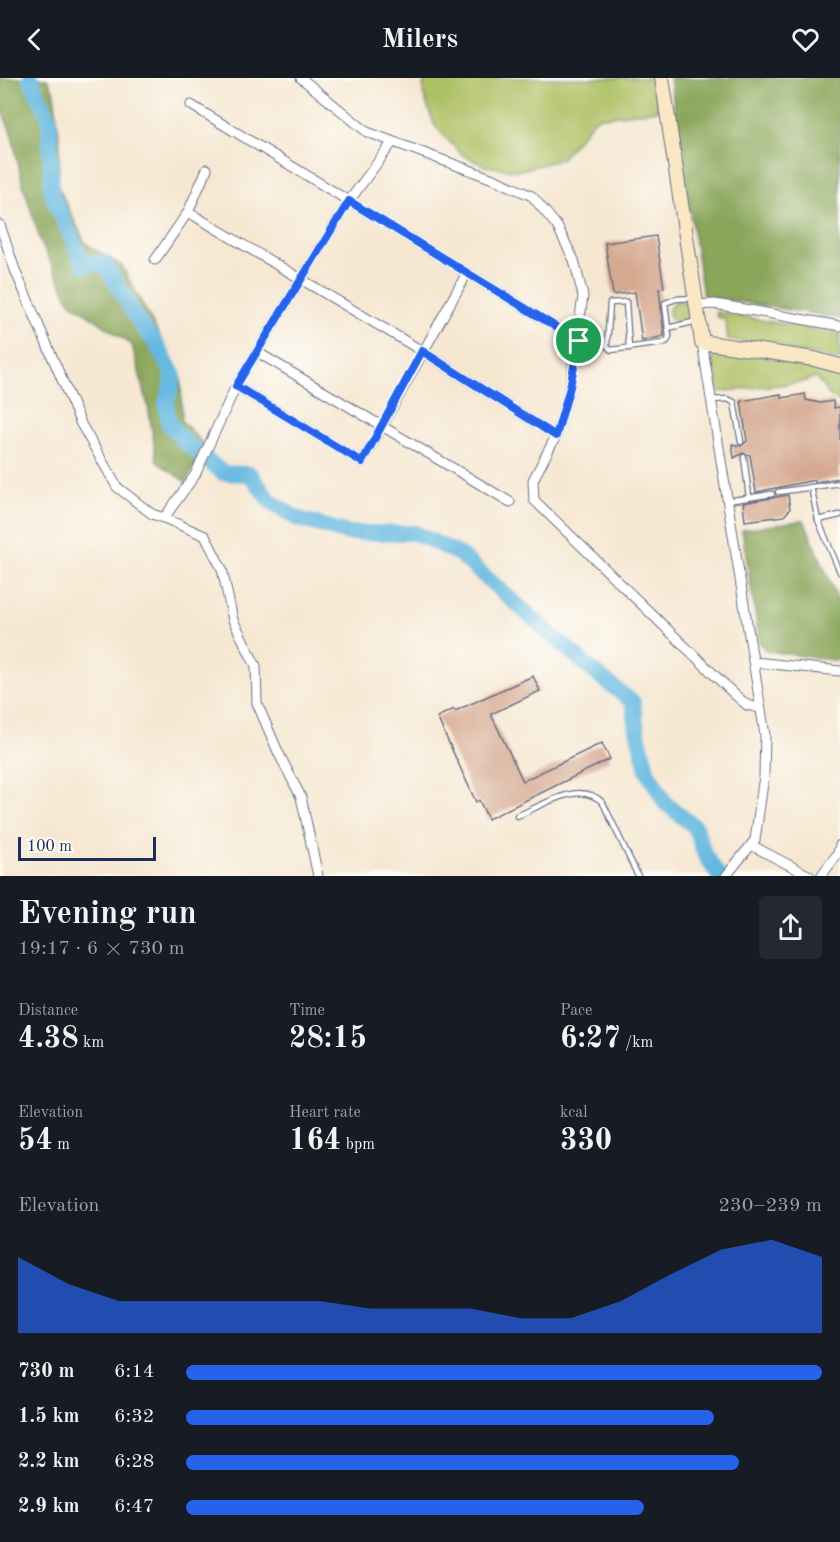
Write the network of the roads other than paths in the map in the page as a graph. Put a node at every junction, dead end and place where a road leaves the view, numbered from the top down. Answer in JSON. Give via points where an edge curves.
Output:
{"nodes":[{"id":1,"x":302,"y":78,"type":"edge"},
{"id":2,"x":662,"y":78,"type":"edge"},
{"id":3,"x":191,"y":105,"type":"dead end"},
{"id":4,"x":392,"y":143,"type":"junction"},
{"id":5,"x":207,"y":169,"type":"dead end"},
{"id":6,"x":349,"y":201,"type":"junction"},
{"id":7,"x":188,"y":212,"type":"junction"},
{"id":8,"x":0,"y":225,"type":"edge"},
{"id":9,"x":155,"y":260,"type":"dead end"},
{"id":10,"x":467,"y":273,"type":"junction"},
{"id":11,"x":303,"y":280,"type":"junction"},
{"id":12,"x":696,"y":302,"type":"junction"},
{"id":13,"x":699,"y":321,"type":"junction"},
{"id":14,"x":840,"y":326,"type":"edge"},
{"id":15,"x":668,"y":328,"type":"junction"},
{"id":16,"x":579,"y":341,"type":"junction"},
{"id":17,"x":702,"y":342,"type":"junction"},
{"id":18,"x":629,"y":348,"type":"junction"},
{"id":19,"x":422,"y":351,"type":"junction"},
{"id":20,"x":257,"y":352,"type":"junction"},
{"id":21,"x":840,"y":366,"type":"edge"},
{"id":22,"x":236,"y":386,"type":"junction"},
{"id":23,"x":711,"y":401,"type":"junction"},
{"id":24,"x":381,"y":426,"type":"junction"},
{"id":25,"x":556,"y":436,"type":"junction"},
{"id":26,"x":741,"y":441,"type":"dead end"},
{"id":27,"x":744,"y":457,"type":"dead end"},
{"id":28,"x":840,"y":483,"type":"edge"},
{"id":29,"x":811,"y":488,"type":"junction"},
{"id":30,"x":778,"y":492,"type":"dead end"},
{"id":31,"x":772,"y":494,"type":"dead end"},
{"id":32,"x":749,"y":497,"type":"junction"},
{"id":33,"x":726,"y":501,"type":"junction"},
{"id":34,"x":510,"y":502,"type":"dead end"},
{"id":35,"x":840,"y":515,"type":"edge"},
{"id":36,"x":164,"y":518,"type":"junction"},
{"id":37,"x":818,"y":520,"type":"junction"},
{"id":38,"x":840,"y":572,"type":"edge"},
{"id":39,"x":753,"y":662,"type":"junction"},
{"id":40,"x":840,"y":671,"type":"edge"},
{"id":41,"x":759,"y":708,"type":"junction"},
{"id":42,"x":517,"y":816,"type":"dead end"},
{"id":43,"x":751,"y":845,"type":"junction"},
{"id":44,"x":840,"y":845,"type":"edge"},
{"id":45,"x":318,"y":876,"type":"edge"},
{"id":46,"x":638,"y":876,"type":"edge"},
{"id":47,"x":726,"y":876,"type":"edge"},
{"id":48,"x":810,"y":876,"type":"edge"},
{"id":49,"x":821,"y":876,"type":"edge"}],
"edges":[{"from":1,"to":4,"type":"street","via":[[367,132]]},
{"from":2,"to":12,"type":"street"},
{"from":3,"to":6,"type":"street"},
{"from":4,"to":6,"type":"street"},
{"from":4,"to":16,"type":"street","via":[[532,196],[557,226],[574,260],[583,296]]},
{"from":5,"to":7,"type":"street"},
{"from":6,"to":10,"type":"street"},
{"from":6,"to":11,"type":"street"},
{"from":7,"to":9,"type":"street"},
{"from":7,"to":11,"type":"street"},
{"from":8,"to":36,"type":"street","via":[[15,270],[81,424],[117,487],[152,514]]},
{"from":10,"to":16,"type":"street"},
{"from":10,"to":19,"type":"street"},
{"from":11,"to":19,"type":"street"},
{"from":11,"to":20,"type":"street"},
{"from":12,"to":13,"type":"street"},
{"from":12,"to":14,"type":"street"},
{"from":12,"to":15,"type":"lane","via":[[676,299],[665,303]]},
{"from":13,"to":15,"type":"lane"},
{"from":13,"to":17,"type":"street"},
{"from":15,"to":18,"type":"lane","via":[[667,341]]},
{"from":16,"to":25,"type":"street"},
{"from":17,"to":21,"type":"street","via":[[814,358]]},
{"from":17,"to":23,"type":"street"},
{"from":18,"to":18,"type":"lane","via":[[608,349],[610,303],[626,302]]},
{"from":19,"to":24,"type":"street"},
{"from":19,"to":25,"type":"street"},
{"from":20,"to":22,"type":"street"},
{"from":20,"to":24,"type":"street"},
{"from":22,"to":24,"type":"street","via":[[362,462]]},
{"from":22,"to":36,"type":"street","via":[[195,475]]},
{"from":23,"to":26,"type":"lane","via":[[734,402]]},
{"from":23,"to":33,"type":"street"},
{"from":24,"to":34,"type":"street"},
{"from":25,"to":41,"type":"street","via":[[532,480],[534,500],[734,694],[747,705]]},
{"from":27,"to":32,"type":"lane"},
{"from":28,"to":29,"type":"lane"},
{"from":29,"to":30,"type":"lane"},
{"from":29,"to":37,"type":"lane"},
{"from":31,"to":32,"type":"lane"},
{"from":32,"to":33,"type":"lane"},
{"from":33,"to":39,"type":"street"},
{"from":35,"to":37,"type":"lane"},
{"from":36,"to":45,"type":"street","via":[[206,536],[222,569],[233,620],[256,666],[257,703],[301,797]]},
{"from":37,"to":38,"type":"lane"},
{"from":39,"to":40,"type":"street"},
{"from":39,"to":41,"type":"street"},
{"from":41,"to":43,"type":"street","via":[[765,735],[764,776],[755,840]]},
{"from":42,"to":46,"type":"lane","via":[[567,795],[585,792],[597,796]]},
{"from":43,"to":47,"type":"street"},
{"from":43,"to":48,"type":"street"},
{"from":44,"to":49,"type":"street"}]}
